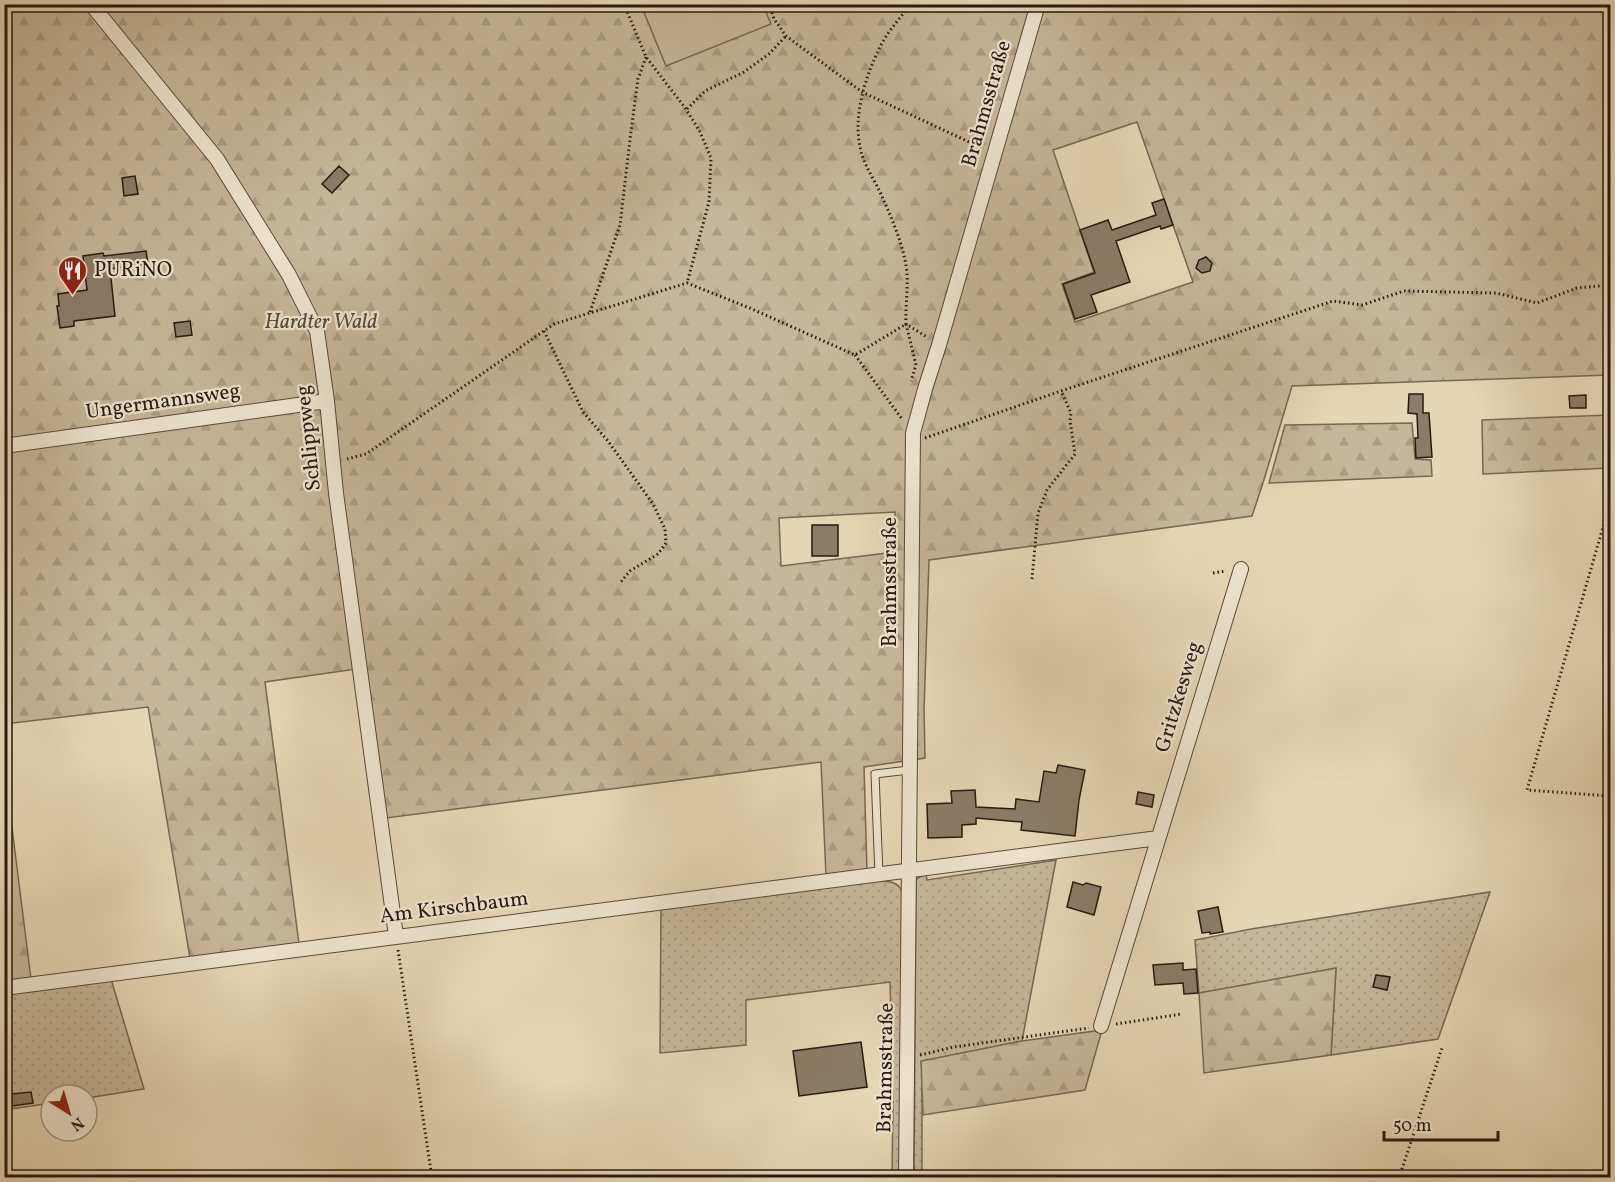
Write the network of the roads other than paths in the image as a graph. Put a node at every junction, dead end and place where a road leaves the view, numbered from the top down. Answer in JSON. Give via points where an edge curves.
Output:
{"nodes":[{"id":1,"x":91,"y":4,"type":"edge"},
{"id":2,"x":1038,"y":4,"type":"edge"},
{"id":3,"x":327,"y":401,"type":"junction"},
{"id":4,"x":4,"y":446,"type":"edge"},
{"id":5,"x":1241,"y":569,"type":"dead end"},
{"id":6,"x":909,"y":770,"type":"junction"},
{"id":7,"x":1158,"y":838,"type":"junction"},
{"id":8,"x":909,"y":871,"type":"junction"},
{"id":9,"x":879,"y":875,"type":"junction"},
{"id":10,"x":396,"y":936,"type":"junction"},
{"id":11,"x":4,"y":988,"type":"edge"},
{"id":12,"x":1101,"y":1026,"type":"road end"},
{"id":13,"x":906,"y":1178,"type":"edge"}],
"edges":[{"from":1,"to":3,"type":"street","name":"Schlippweg","via":[[217,159],[289,275],[317,331]]},
{"from":2,"to":6,"type":"street","name":"Brahmsstraße","via":[[913,437]]},
{"from":3,"to":4,"type":"street","name":"Ungermannsweg"},
{"from":3,"to":10,"type":"street","name":"Schlippweg"},
{"from":5,"to":7,"type":"street","name":"Gritzkesweg"},
{"from":6,"to":8,"type":"street","name":"Brahmsstraße"},
{"from":6,"to":9,"type":"lane","via":[[875,774]]},
{"from":7,"to":8,"type":"street"},
{"from":7,"to":12,"type":"street","name":"Gritzkesweg"},
{"from":8,"to":9,"type":"street","name":"Am Kirschbaum"},
{"from":8,"to":13,"type":"street","name":"Brahmsstraße"},
{"from":9,"to":10,"type":"street","name":"Am Kirschbaum"},
{"from":10,"to":11,"type":"street","name":"Am Kirschbaum"}]}
